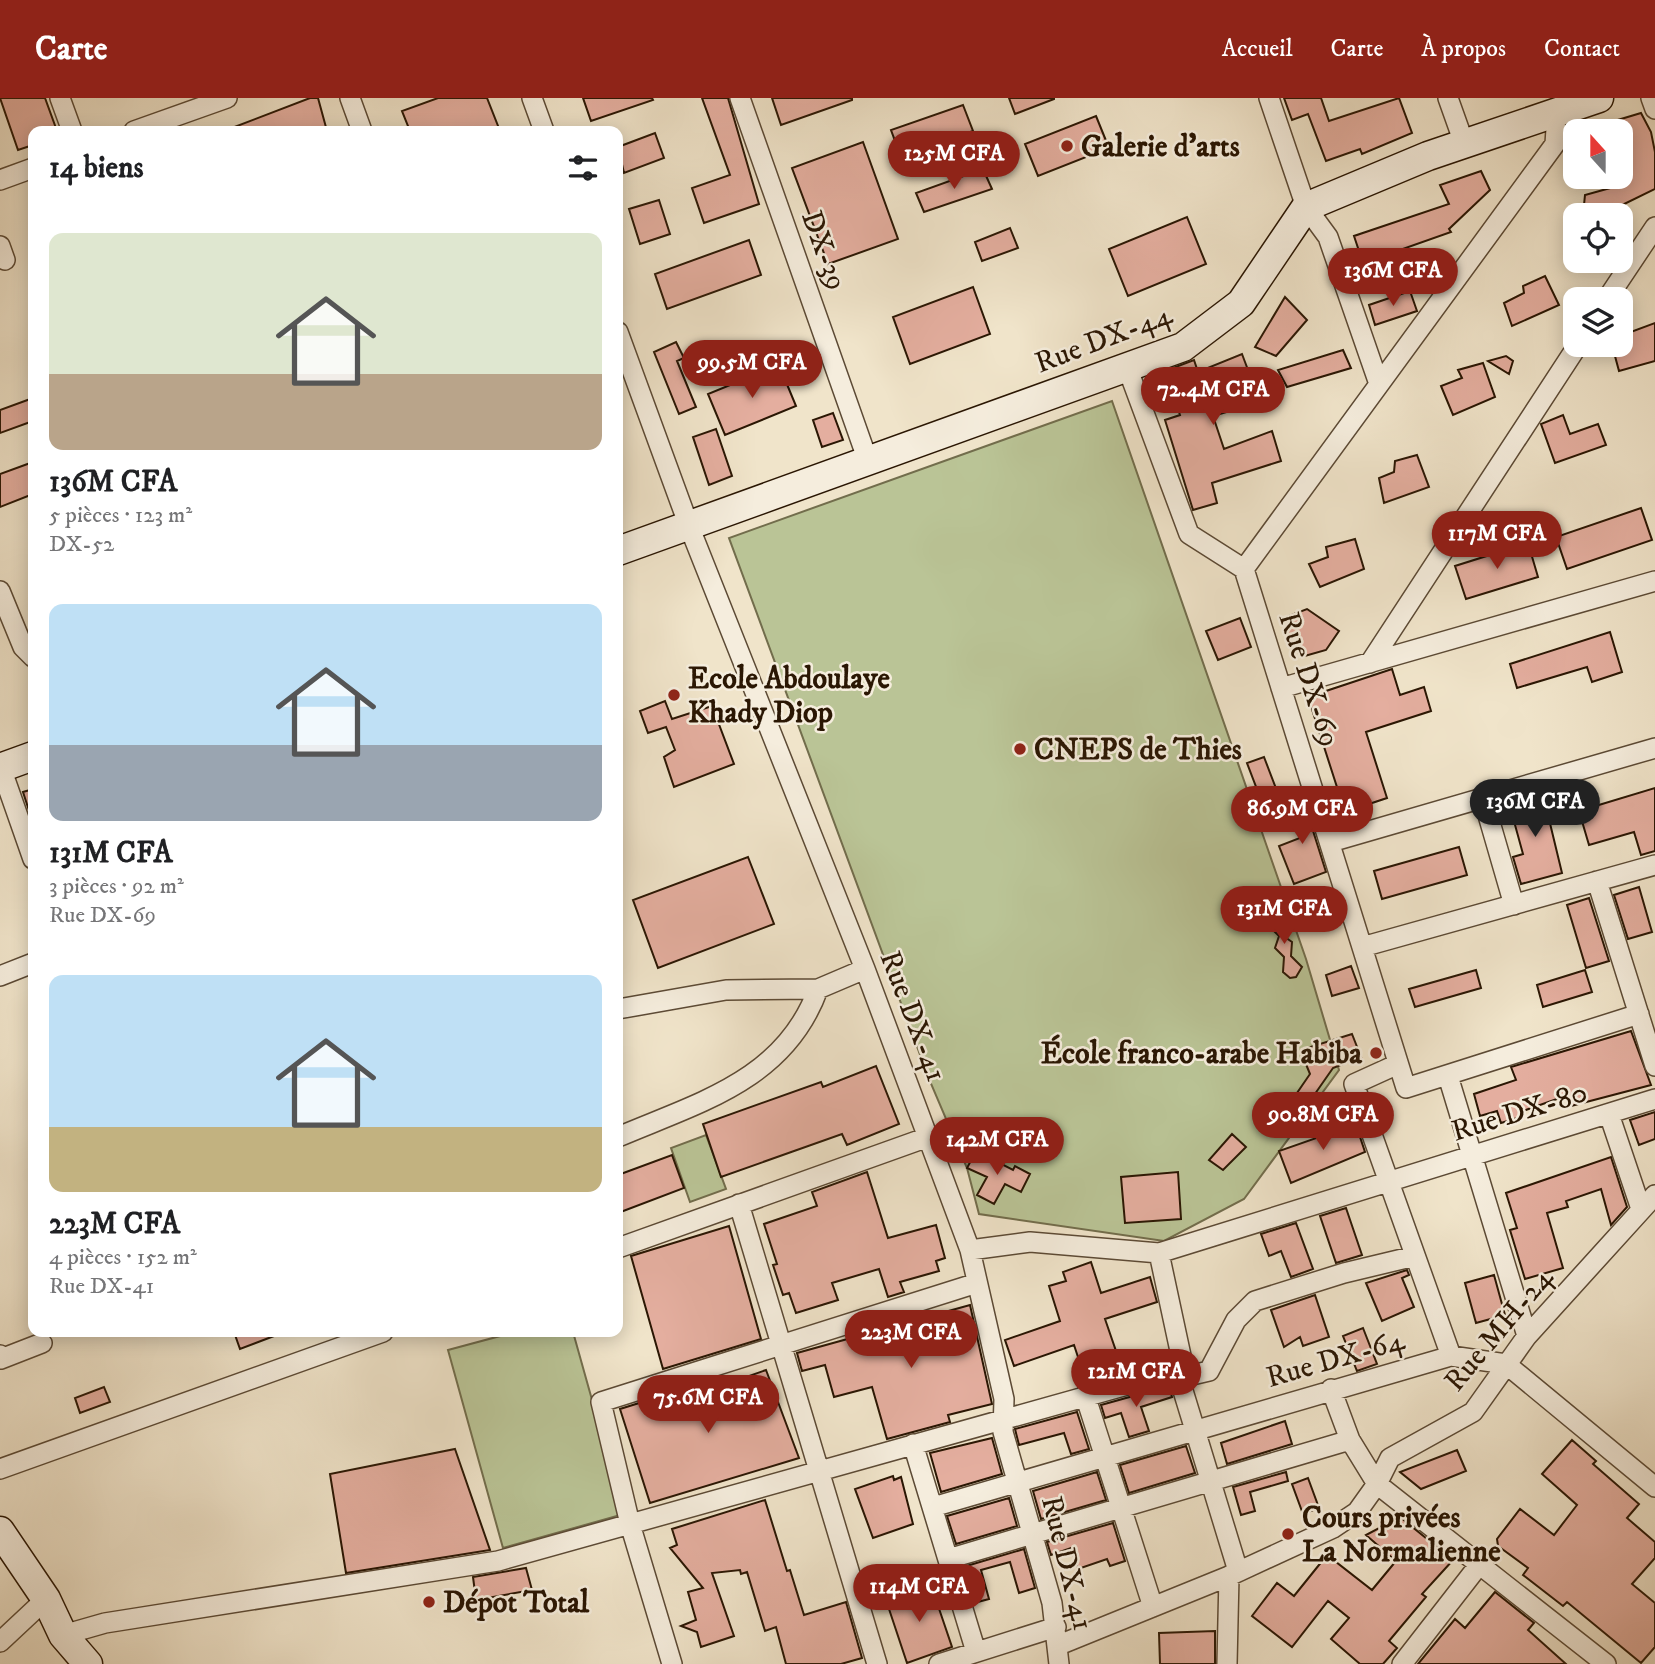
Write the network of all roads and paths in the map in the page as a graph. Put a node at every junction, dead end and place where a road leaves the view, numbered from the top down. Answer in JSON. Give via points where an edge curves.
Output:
{"nodes":[{"id":1,"x":60,"y":98,"type":"edge"},
{"id":2,"x":227,"y":98,"type":"edge"},
{"id":3,"x":350,"y":98,"type":"edge"},
{"id":4,"x":532,"y":98,"type":"edge"},
{"id":5,"x":740,"y":98,"type":"edge"},
{"id":6,"x":1269,"y":98,"type":"edge"},
{"id":7,"x":1448,"y":98,"type":"edge"},
{"id":8,"x":1599,"y":98,"type":"edge"},
{"id":9,"x":1651,"y":98,"type":"edge"},
{"id":10,"x":1655,"y":109,"type":"edge"},
{"id":11,"x":1553,"y":113,"type":"junction"},
{"id":12,"x":70,"y":126,"type":"edge"},
{"id":13,"x":148,"y":126,"type":"edge"},
{"id":14,"x":360,"y":126,"type":"edge"},
{"id":15,"x":542,"y":126,"type":"edge"},
{"id":16,"x":1464,"y":143,"type":"junction"},
{"id":17,"x":28,"y":170,"type":"edge"},
{"id":18,"x":0,"y":180,"type":"edge"},
{"id":19,"x":1306,"y":207,"type":"junction"},
{"id":20,"x":1653,"y":236,"type":"edge"},
{"id":21,"x":1616,"y":287,"type":"edge"},
{"id":22,"x":623,"y":346,"type":"edge"},
{"id":23,"x":1570,"y":357,"type":"edge"},
{"id":24,"x":1127,"y":367,"type":"junction"},
{"id":25,"x":1379,"y":384,"type":"junction"},
{"id":26,"x":869,"y":461,"type":"junction"},
{"id":27,"x":689,"y":526,"type":"junction"},
{"id":28,"x":623,"y":549,"type":"edge"},
{"id":29,"x":1244,"y":569,"type":"junction"},
{"id":30,"x":1655,"y":581,"type":"edge"},
{"id":31,"x":1,"y":594,"type":"edge"},
{"id":32,"x":28,"y":652,"type":"edge"},
{"id":33,"x":1370,"y":663,"type":"junction"},
{"id":34,"x":1281,"y":688,"type":"junction"},
{"id":35,"x":1655,"y":748,"type":"edge"},
{"id":36,"x":28,"y":758,"type":"edge"},
{"id":37,"x":1,"y":768,"type":"edge"},
{"id":38,"x":1483,"y":798,"type":"junction"},
{"id":39,"x":1331,"y":842,"type":"junction"},
{"id":40,"x":28,"y":845,"type":"edge"},
{"id":41,"x":1655,"y":865,"type":"edge"},
{"id":42,"x":1597,"y":881,"type":"junction"},
{"id":43,"x":1514,"y":905,"type":"junction"},
{"id":44,"x":1362,"y":947,"type":"junction"},
{"id":45,"x":28,"y":965,"type":"edge"},
{"id":46,"x":865,"y":969,"type":"junction"},
{"id":47,"x":0,"y":976,"type":"edge"},
{"id":48,"x":818,"y":989,"type":"junction"},
{"id":49,"x":623,"y":1008,"type":"edge"},
{"id":50,"x":1639,"y":1014,"type":"junction"},
{"id":51,"x":1398,"y":1064,"type":"junction"},
{"id":52,"x":1655,"y":1066,"type":"edge"},
{"id":53,"x":1448,"y":1076,"type":"junction"},
{"id":54,"x":1655,"y":1099,"type":"edge"},
{"id":55,"x":1609,"y":1114,"type":"junction"},
{"id":56,"x":623,"y":1135,"type":"edge"},
{"id":57,"x":928,"y":1137,"type":"junction"},
{"id":58,"x":1472,"y":1156,"type":"junction"},
{"id":59,"x":1389,"y":1182,"type":"junction"},
{"id":60,"x":1648,"y":1202,"type":"edge"},
{"id":61,"x":738,"y":1204,"type":"junction"},
{"id":62,"x":623,"y":1246,"type":"edge"},
{"id":63,"x":970,"y":1250,"type":"junction"},
{"id":64,"x":1159,"y":1253,"type":"junction"},
{"id":65,"x":1415,"y":1256,"type":"junction"},
{"id":66,"x":977,"y":1283,"type":"junction"},
{"id":67,"x":1527,"y":1336,"type":"junction"},
{"id":68,"x":369,"y":1337,"type":"edge"},
{"id":69,"x":42,"y":1343,"type":"dead end"},
{"id":70,"x":780,"y":1345,"type":"junction"},
{"id":71,"x":0,"y":1355,"type":"edge"},
{"id":72,"x":1451,"y":1356,"type":"junction"},
{"id":73,"x":1506,"y":1364,"type":"junction"},
{"id":74,"x":1180,"y":1368,"type":"junction"},
{"id":75,"x":1331,"y":1389,"type":"junction"},
{"id":76,"x":1085,"y":1395,"type":"junction"},
{"id":77,"x":1004,"y":1418,"type":"junction"},
{"id":78,"x":1195,"y":1429,"type":"junction"},
{"id":79,"x":1350,"y":1440,"type":"junction"},
{"id":80,"x":913,"y":1444,"type":"junction"},
{"id":81,"x":1104,"y":1457,"type":"junction"},
{"id":82,"x":0,"y":1469,"type":"edge"},
{"id":83,"x":817,"y":1471,"type":"junction"},
{"id":84,"x":1211,"y":1481,"type":"junction"},
{"id":85,"x":1017,"y":1482,"type":"junction"},
{"id":86,"x":1377,"y":1484,"type":"junction"},
{"id":87,"x":1655,"y":1487,"type":"edge"},
{"id":88,"x":933,"y":1507,"type":"junction"},
{"id":89,"x":1121,"y":1508,"type":"junction"},
{"id":90,"x":630,"y":1524,"type":"junction"},
{"id":91,"x":0,"y":1531,"type":"edge"},
{"id":92,"x":1032,"y":1535,"type":"junction"},
{"id":93,"x":948,"y":1559,"type":"junction"},
{"id":94,"x":1479,"y":1564,"type":"junction"},
{"id":95,"x":1233,"y":1573,"type":"junction"},
{"id":96,"x":46,"y":1599,"type":"junction"},
{"id":97,"x":1153,"y":1607,"type":"junction"},
{"id":98,"x":63,"y":1635,"type":"junction"},
{"id":99,"x":0,"y":1642,"type":"edge"},
{"id":100,"x":1058,"y":1645,"type":"edge"},
{"id":101,"x":976,"y":1652,"type":"junction"},
{"id":102,"x":1603,"y":1663,"type":"edge"},
{"id":103,"x":88,"y":1664,"type":"edge"},
{"id":104,"x":672,"y":1664,"type":"edge"},
{"id":105,"x":877,"y":1664,"type":"edge"},
{"id":106,"x":939,"y":1664,"type":"edge"},
{"id":107,"x":1227,"y":1664,"type":"edge"},
{"id":108,"x":1402,"y":1664,"type":"edge"}],
"edges":[{"from":1,"to":12,"type":"street"},
{"from":2,"to":13,"type":"street"},
{"from":3,"to":14,"type":"street"},
{"from":4,"to":15,"type":"street"},
{"from":5,"to":26,"type":"street","name":"DX-39"},
{"from":6,"to":19,"type":"street"},
{"from":7,"to":16,"type":"street"},
{"from":8,"to":11,"type":"street"},
{"from":9,"to":10,"type":"street"},
{"from":11,"to":16,"type":"street"},
{"from":11,"to":25,"type":"street","via":[[1555,144]]},
{"from":16,"to":19,"type":"street"},
{"from":17,"to":18,"type":"street"},
{"from":19,"to":24,"type":"street","name":"Rue DX-44","via":[[1241,303],[1184,347]]},
{"from":19,"to":25,"type":"street","via":[[1328,237]]},
{"from":20,"to":21,"type":"street"},
{"from":22,"to":27,"type":"street","name":"Rue DX-41"},
{"from":23,"to":33,"type":"street"},
{"from":24,"to":26,"type":"street","name":"Rue DX-44"},
{"from":24,"to":29,"type":"street","via":[[1189,534]]},
{"from":25,"to":29,"type":"street"},
{"from":26,"to":27,"type":"street","name":"Rue DX-44"},
{"from":27,"to":28,"type":"street","name":"Rue DX-44"},
{"from":27,"to":46,"type":"street","name":"Rue DX-41"},
{"from":29,"to":34,"type":"street","name":"Rue DX-69"},
{"from":30,"to":33,"type":"street"},
{"from":31,"to":32,"type":"street"},
{"from":33,"to":34,"type":"street"},
{"from":34,"to":39,"type":"street","name":"Rue DX-69"},
{"from":35,"to":38,"type":"street"},
{"from":36,"to":37,"type":"street"},
{"from":37,"to":40,"type":"street"},
{"from":38,"to":39,"type":"street"},
{"from":38,"to":43,"type":"street"},
{"from":39,"to":44,"type":"street","name":"Rue DX-69"},
{"from":41,"to":42,"type":"street"},
{"from":42,"to":43,"type":"street"},
{"from":42,"to":50,"type":"street"},
{"from":43,"to":44,"type":"street"},
{"from":44,"to":51,"type":"street","name":"Rue DX-69"},
{"from":45,"to":47,"type":"street"},
{"from":46,"to":48,"type":"street"},
{"from":46,"to":57,"type":"street","name":"Rue DX-41"},
{"from":48,"to":49,"type":"street","via":[[726,990]]},
{"from":48,"to":56,"type":"street","via":[[808,1017],[781,1053],[706,1099]]},
{"from":50,"to":52,"type":"street"},
{"from":50,"to":53,"type":"street"},
{"from":51,"to":53,"type":"street","name":"Rue DX-69","via":[[1406,1088]]},
{"from":51,"to":59,"type":"street","via":[[1354,1084]]},
{"from":53,"to":58,"type":"street"},
{"from":54,"to":55,"type":"street","name":"Rue DX-80"},
{"from":55,"to":58,"type":"street","name":"Rue DX-80"},
{"from":55,"to":60,"type":"street"},
{"from":57,"to":61,"type":"street"},
{"from":57,"to":63,"type":"street","name":"Rue DX-41"},
{"from":58,"to":59,"type":"street","name":"Rue DX-80"},
{"from":58,"to":67,"type":"street"},
{"from":59,"to":64,"type":"street","name":"Rue DX-80"},
{"from":59,"to":65,"type":"street"},
{"from":60,"to":67,"type":"street","name":"Rue MH-24"},
{"from":61,"to":62,"type":"street"},
{"from":61,"to":70,"type":"street"},
{"from":63,"to":64,"type":"street","via":[[1030,1241]]},
{"from":63,"to":66,"type":"street","name":"Rue DX-41"},
{"from":64,"to":74,"type":"street"},
{"from":65,"to":72,"type":"street"},
{"from":65,"to":74,"type":"street","via":[[1255,1301],[1236,1320],[1209,1371],[1192,1375]]},
{"from":66,"to":70,"type":"street"},
{"from":66,"to":77,"type":"street","name":"Rue DX-41","via":[[1004,1399]]},
{"from":67,"to":73,"type":"street","name":"Rue MH-24"},
{"from":68,"to":82,"type":"street"},
{"from":69,"to":71,"type":"street","via":[[1,1359]]},
{"from":70,"to":83,"type":"street"},
{"from":70,"to":90,"type":"street","via":[[601,1402]]},
{"from":72,"to":73,"type":"street"},
{"from":72,"to":75,"type":"street","name":"Rue DX-64"},
{"from":73,"to":86,"type":"street","name":"Rue MH-24","via":[[1473,1412],[1390,1458]]},
{"from":73,"to":87,"type":"street"},
{"from":74,"to":76,"type":"street"},
{"from":74,"to":78,"type":"street"},
{"from":75,"to":78,"type":"street","name":"Rue DX-64"},
{"from":75,"to":79,"type":"street"},
{"from":76,"to":77,"type":"street"},
{"from":76,"to":81,"type":"street"},
{"from":77,"to":80,"type":"street"},
{"from":77,"to":85,"type":"street","name":"Rue DX-41","via":[[1003,1432]]},
{"from":78,"to":81,"type":"street","name":"Rue DX-64"},
{"from":78,"to":84,"type":"street"},
{"from":79,"to":84,"type":"street"},
{"from":79,"to":86,"type":"street"},
{"from":80,"to":83,"type":"street"},
{"from":80,"to":88,"type":"street"},
{"from":81,"to":85,"type":"street","name":"Rue DX-64"},
{"from":81,"to":89,"type":"street"},
{"from":83,"to":90,"type":"street"},
{"from":83,"to":105,"type":"street"},
{"from":84,"to":89,"type":"street"},
{"from":84,"to":95,"type":"street"},
{"from":85,"to":88,"type":"street","name":"Rue DX-64"},
{"from":85,"to":92,"type":"street","name":"Rue DX-41"},
{"from":86,"to":94,"type":"street"},
{"from":86,"to":95,"type":"street","name":"Rue MH-24","via":[[1357,1512],[1342,1523]]},
{"from":88,"to":93,"type":"street"},
{"from":89,"to":92,"type":"street"},
{"from":89,"to":97,"type":"street"},
{"from":90,"to":98,"type":"street","via":[[498,1561],[105,1623]]},
{"from":90,"to":104,"type":"street"},
{"from":91,"to":96,"type":"street"},
{"from":92,"to":93,"type":"street"},
{"from":92,"to":100,"type":"street","name":"Rue DX-41"},
{"from":93,"to":101,"type":"street"},
{"from":94,"to":102,"type":"street"},
{"from":94,"to":108,"type":"street"},
{"from":95,"to":97,"type":"street","name":"Rue MH-24"},
{"from":95,"to":107,"type":"street"},
{"from":96,"to":98,"type":"street"},
{"from":96,"to":99,"type":"street"},
{"from":97,"to":100,"type":"street","name":"Rue MH-24"},
{"from":98,"to":103,"type":"street"},
{"from":100,"to":101,"type":"street","name":"Rue MH-24"},
{"from":101,"to":106,"type":"street","name":"Rue MH-24"}]}
